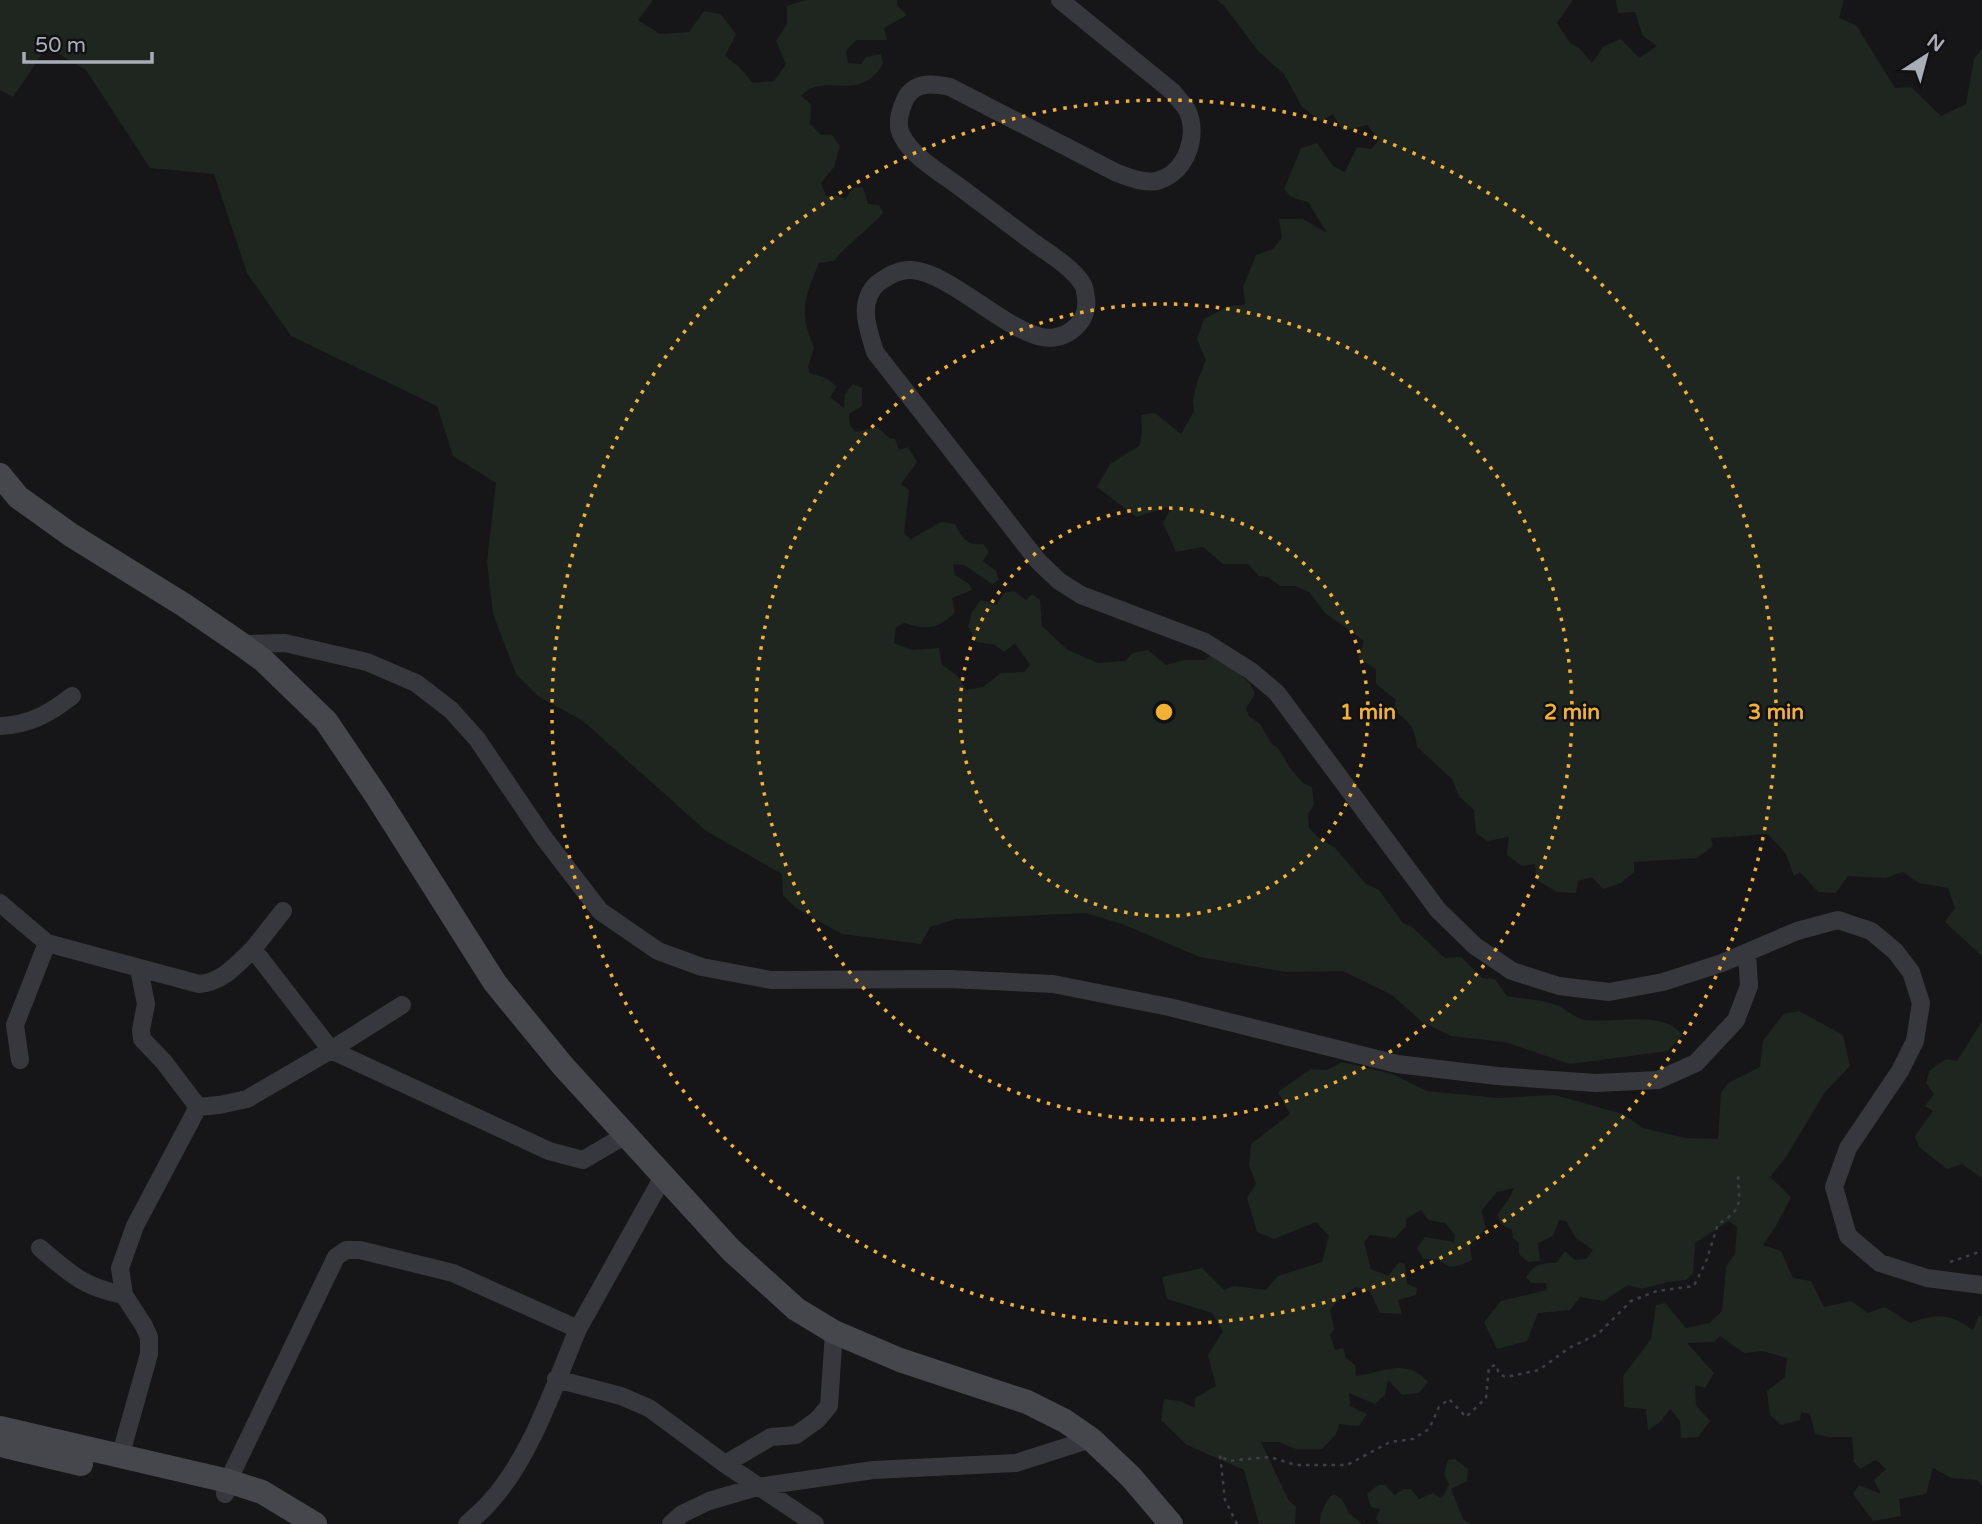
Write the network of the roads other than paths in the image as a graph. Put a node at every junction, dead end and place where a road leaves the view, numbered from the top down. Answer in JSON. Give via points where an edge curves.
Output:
{"nodes":[{"id":1,"x":1060,"y":0,"type":"edge"},
{"id":2,"x":0,"y":475,"type":"edge"},
{"id":3,"x":241,"y":644,"type":"junction"},
{"id":4,"x":72,"y":696,"type":"dead end"},
{"id":5,"x":0,"y":726,"type":"edge"},
{"id":6,"x":0,"y":903,"type":"edge"},
{"id":7,"x":283,"y":911,"type":"dead end"},
{"id":8,"x":47,"y":943,"type":"junction"},
{"id":9,"x":253,"y":949,"type":"junction"},
{"id":10,"x":1747,"y":953,"type":"junction"},
{"id":11,"x":139,"y":969,"type":"junction"},
{"id":12,"x":402,"y":1005,"type":"dead end"},
{"id":13,"x":331,"y":1050,"type":"junction"},
{"id":14,"x":20,"y":1060,"type":"dead end"},
{"id":15,"x":198,"y":1107,"type":"junction"},
{"id":16,"x":626,"y":1135,"type":"junction"},
{"id":17,"x":664,"y":1175,"type":"junction"},
{"id":18,"x":40,"y":1248,"type":"dead end"},
{"id":19,"x":1982,"y":1285,"type":"edge"},
{"id":20,"x":124,"y":1295,"type":"junction"},
{"id":21,"x":578,"y":1329,"type":"junction"},
{"id":22,"x":834,"y":1332,"type":"junction"},
{"id":23,"x":556,"y":1379,"type":"junction"},
{"id":24,"x":0,"y":1428,"type":"edge"},
{"id":25,"x":1091,"y":1439,"type":"junction"},
{"id":26,"x":0,"y":1445,"type":"edge"},
{"id":27,"x":120,"y":1457,"type":"junction"},
{"id":28,"x":725,"y":1464,"type":"junction"},
{"id":29,"x":227,"y":1487,"type":"junction"},
{"id":30,"x":757,"y":1487,"type":"junction"},
{"id":31,"x":292,"y":1524,"type":"edge"},
{"id":32,"x":316,"y":1524,"type":"edge"},
{"id":33,"x":467,"y":1524,"type":"edge"},
{"id":34,"x":671,"y":1524,"type":"edge"},
{"id":35,"x":815,"y":1524,"type":"edge"},
{"id":36,"x":1171,"y":1524,"type":"edge"}],
"edges":[{"from":1,"to":10,"type":"street","via":[[1173,92],[1187,110],[1192,136],[1186,156],[1176,170],[1159,180],[1136,180],[950,87],[929,83],[910,92],[900,108],[900,134],[922,159],[1062,264],[1084,284],[1087,303],[1074,330],[1040,337],[929,274],[910,269],[890,274],[866,299],[865,323],[875,352],[1038,561],[1059,581],[1096,602],[1205,642],[1277,692],[1438,910],[1484,952],[1512,971],[1559,986],[1609,992],[1663,982]]},
{"from":2,"to":3,"type":"street","via":[[18,497],[71,535]]},
{"from":3,"to":10,"type":"street","via":[[285,643],[367,662],[416,683],[477,739],[600,911],[658,951],[702,967],[771,979],[1053,984],[1169,1007],[1397,1064],[1596,1083],[1658,1080],[1696,1063],[1736,1020],[1749,986]]},
{"from":3,"to":16,"type":"street","via":[[326,721],[495,983]]},
{"from":4,"to":5,"type":"street","via":[[20,726]]},
{"from":6,"to":8,"type":"street"},
{"from":7,"to":9,"type":"street"},
{"from":8,"to":11,"type":"street"},
{"from":8,"to":14,"type":"street","via":[[15,1025]]},
{"from":9,"to":11,"type":"street","via":[[211,983]]},
{"from":9,"to":13,"type":"street"},
{"from":10,"to":19,"type":"street","via":[[1797,931],[1838,920],[1871,931],[1911,972],[1921,1003],[1915,1041],[1848,1148],[1834,1186],[1848,1236],[1880,1263],[1927,1279]]},
{"from":11,"to":15,"type":"street","via":[[146,1004],[142,1039]]},
{"from":12,"to":13,"type":"street"},
{"from":13,"to":15,"type":"street","via":[[247,1099]]},
{"from":13,"to":16,"type":"street","via":[[549,1151],[583,1160]]},
{"from":15,"to":20,"type":"street","via":[[124,1252],[120,1268]]},
{"from":16,"to":17,"type":"street"},
{"from":17,"to":21,"type":"street"},
{"from":17,"to":22,"type":"street","via":[[741,1258],[796,1308]]},
{"from":18,"to":20,"type":"street","via":[[98,1290]]},
{"from":20,"to":27,"type":"street","via":[[144,1326],[149,1354]]},
{"from":21,"to":23,"type":"street"},
{"from":21,"to":29,"type":"street","via":[[453,1273],[346,1250],[336,1257]]},
{"from":22,"to":25,"type":"street","via":[[900,1360],[1027,1402]]},
{"from":22,"to":28,"type":"street","via":[[829,1406],[796,1435],[771,1437]]},
{"from":23,"to":28,"type":"street","via":[[649,1408]]},
{"from":23,"to":33,"type":"street","via":[[509,1477]]},
{"from":24,"to":27,"type":"street"},
{"from":25,"to":30,"type":"street","via":[[1016,1463],[873,1470]]},
{"from":25,"to":36,"type":"street"},
{"from":26,"to":29,"type":"street"},
{"from":27,"to":29,"type":"street"},
{"from":28,"to":30,"type":"street"},
{"from":29,"to":31,"type":"street"},
{"from":29,"to":32,"type":"street","via":[[262,1492]]},
{"from":30,"to":34,"type":"street","via":[[709,1501]]},
{"from":30,"to":35,"type":"street"}]}
